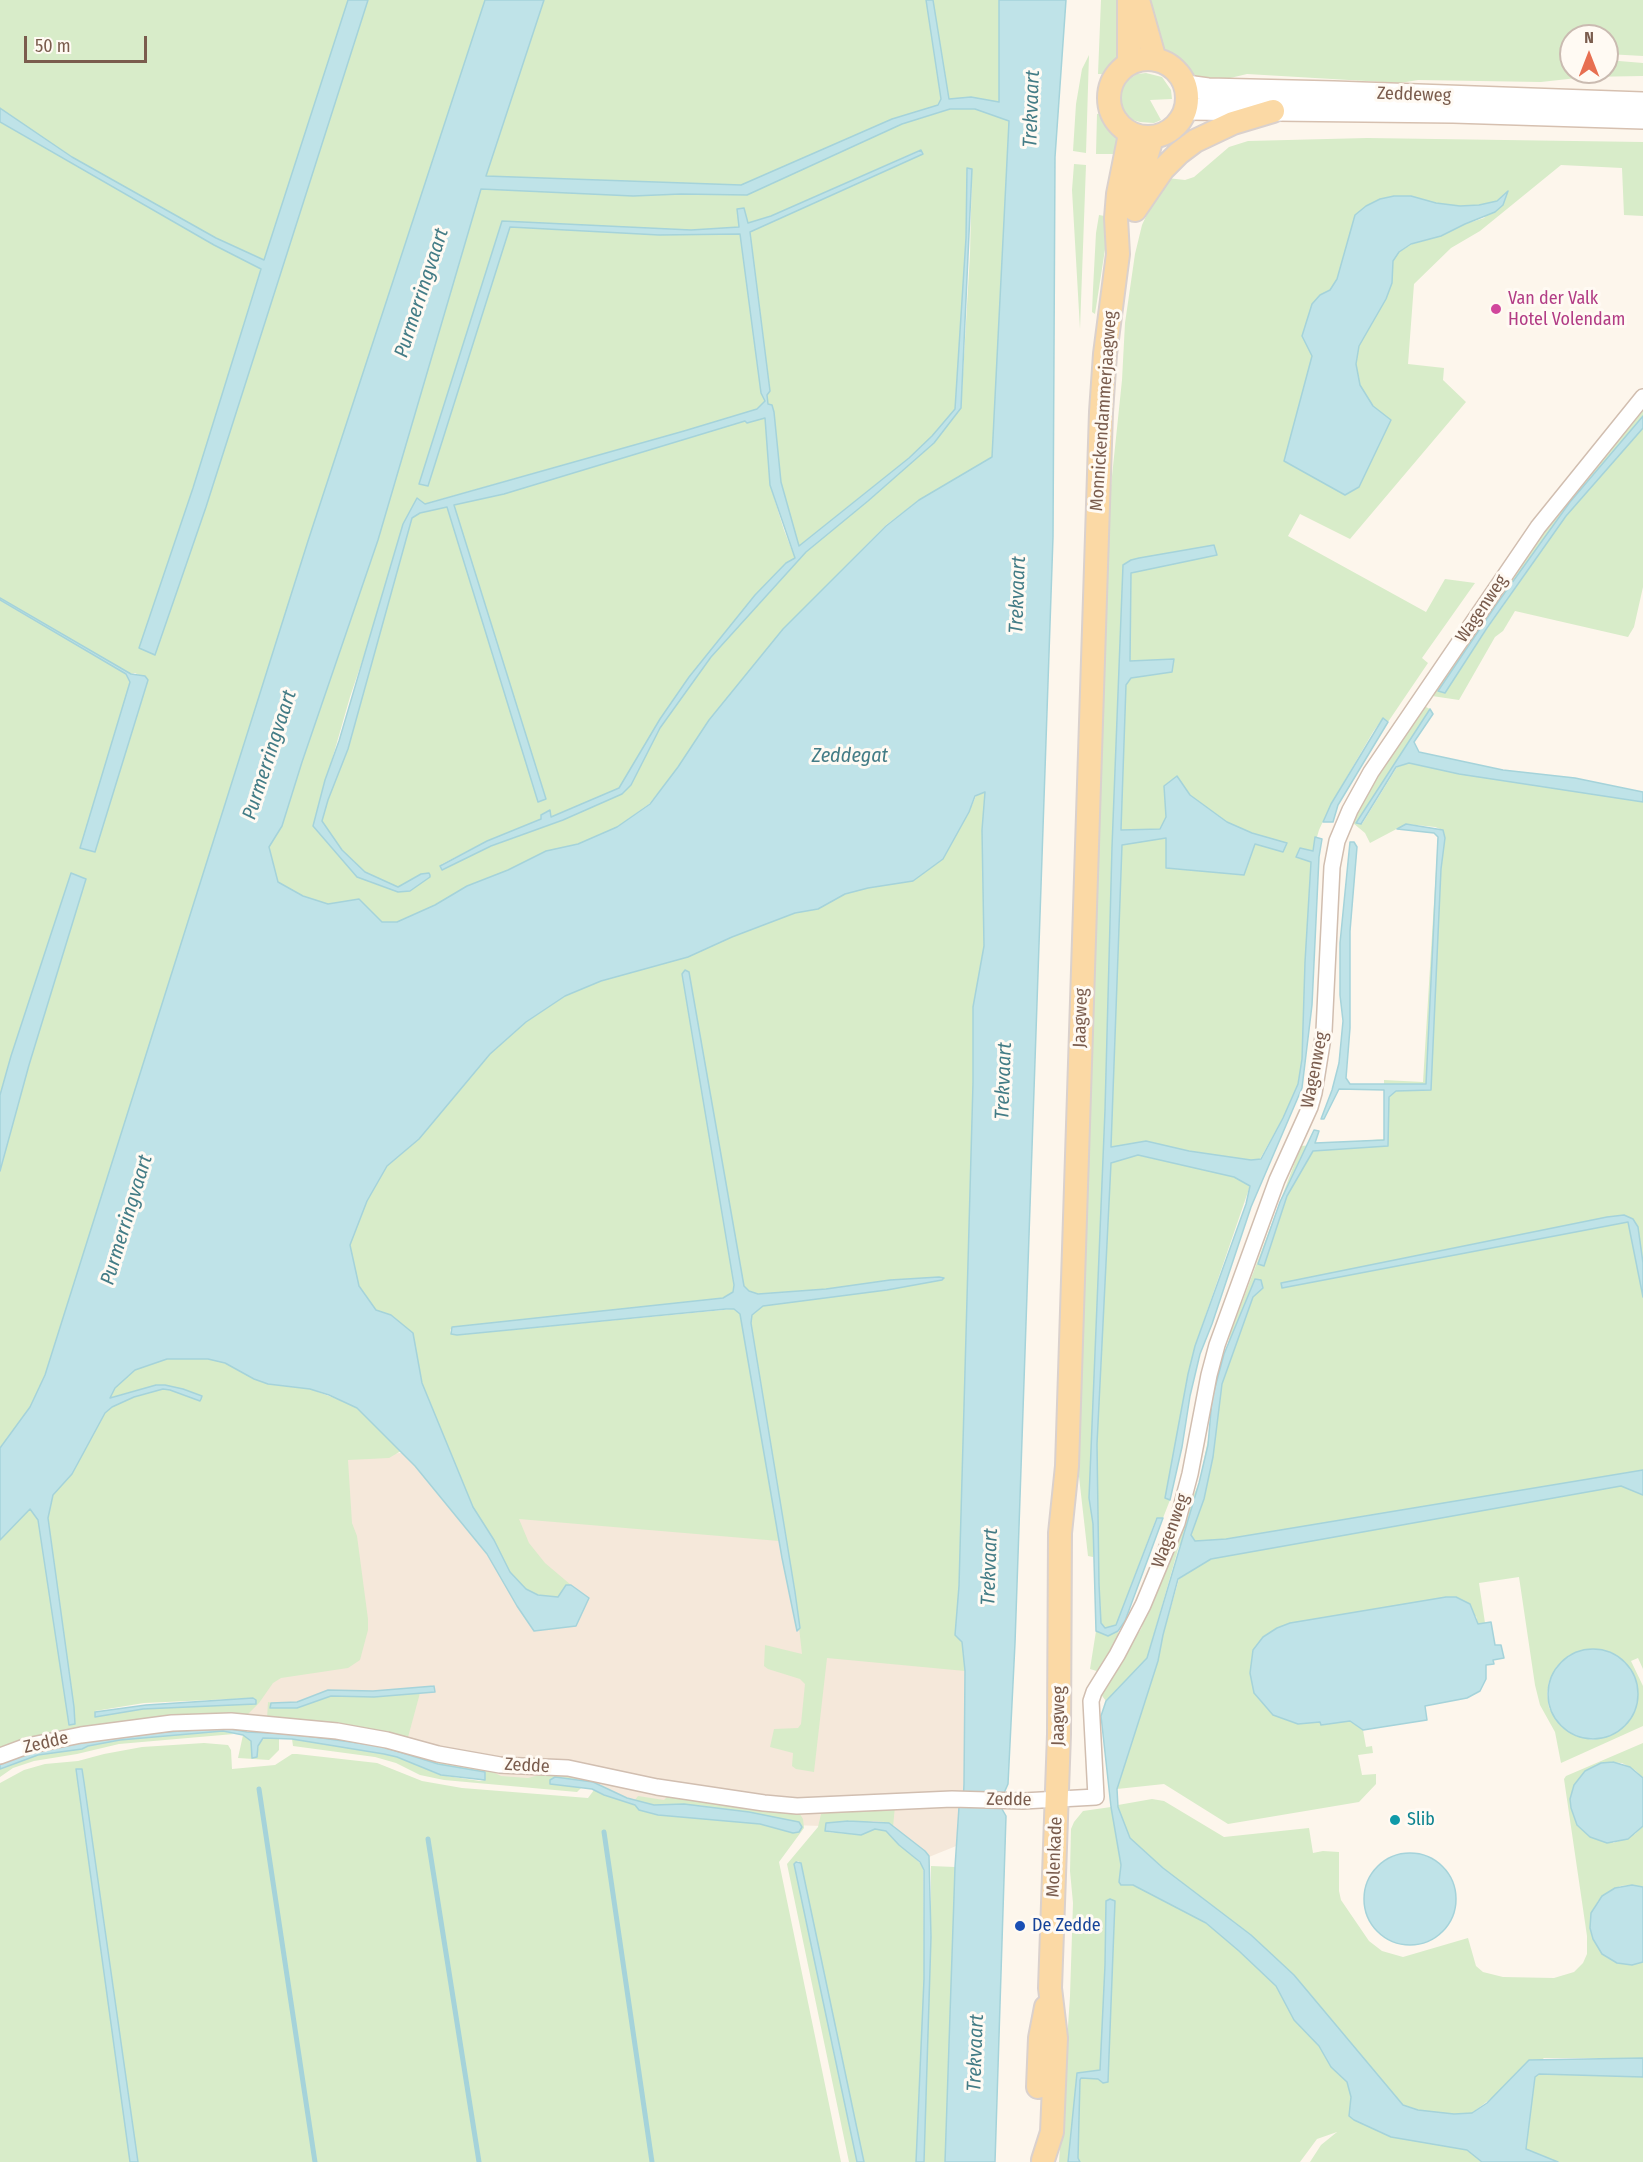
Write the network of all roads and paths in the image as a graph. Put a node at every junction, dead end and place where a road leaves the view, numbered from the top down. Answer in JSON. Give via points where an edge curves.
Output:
{"nodes":[{"id":1,"x":1129,"y":0,"type":"edge"},
{"id":2,"x":1138,"y":0,"type":"edge"},
{"id":3,"x":1155,"y":60,"type":"junction"},
{"id":4,"x":1129,"y":63,"type":"junction"},
{"id":5,"x":1186,"y":98,"type":"junction"},
{"id":6,"x":1643,"y":103,"type":"edge"},
{"id":7,"x":1273,"y":111,"type":"junction"},
{"id":8,"x":1643,"y":118,"type":"edge"},
{"id":9,"x":1130,"y":134,"type":"junction"},
{"id":10,"x":1152,"y":138,"type":"junction"},
{"id":11,"x":1136,"y":210,"type":"junction"},
{"id":12,"x":1118,"y":254,"type":"junction"},
{"id":13,"x":1643,"y":397,"type":"edge"},
{"id":14,"x":1095,"y":570,"type":"joint"},
{"id":15,"x":0,"y":1756,"type":"edge"},
{"id":16,"x":1096,"y":1797,"type":"joint"},
{"id":17,"x":1057,"y":1800,"type":"junction"},
{"id":18,"x":1043,"y":2161,"type":"edge"}],
"edges":[{"from":1,"to":4,"type":"main road"},
{"from":2,"to":3,"type":"main road"},
{"from":3,"to":4,"type":"main road"},
{"from":3,"to":5,"type":"main road","via":[[1170,65],[1183,79]]},
{"from":4,"to":9,"type":"main road","via":[[1112,82],[1108,101],[1114,118]]},
{"from":5,"to":6,"type":"main road","name":"Zeddeweg","via":[[1208,89]]},
{"from":5,"to":7,"type":"main road","name":"Zeddeweg"},
{"from":5,"to":10,"type":"main road","via":[[1183,116],[1169,132]]},
{"from":7,"to":8,"type":"main road","name":"Zeddeweg"},
{"from":7,"to":11,"type":"main road","via":[[1233,123],[1195,141],[1163,169]]},
{"from":9,"to":10,"type":"main road"},
{"from":9,"to":12,"type":"main road","name":"Monnickendammerjaagweg","via":[[1118,194]]},
{"from":10,"to":11,"type":"main road","name":"Monnickendammerjaagweg"},
{"from":11,"to":12,"type":"main road","name":"Monnickendammerjaagweg"},
{"from":12,"to":14,"type":"main road","name":"Monnickendammerjaagweg","via":[[1105,354]]},
{"from":13,"to":16,"type":"street","name":"Wagenweg","via":[[1538,527],[1371,772],[1337,841],[1332,867],[1325,1024],[1314,1093],[1273,1191],[1217,1345],[1177,1523],[1143,1605],[1091,1701]]},
{"from":14,"to":17,"type":"main road","name":"Jaagweg","via":[[1067,1466],[1074,1582],[1061,1632]]},
{"from":15,"to":17,"type":"street","name":"Zedde","via":[[27,1746],[91,1733],[172,1723],[231,1721],[337,1731],[500,1765],[568,1768],[657,1787],[764,1803],[811,1807],[952,1799]]},
{"from":16,"to":17,"type":"street","name":"Molenkade"},
{"from":17,"to":18,"type":"main road","name":"Molenkade","via":[[1050,1988],[1056,2038],[1052,2132]]}]}
